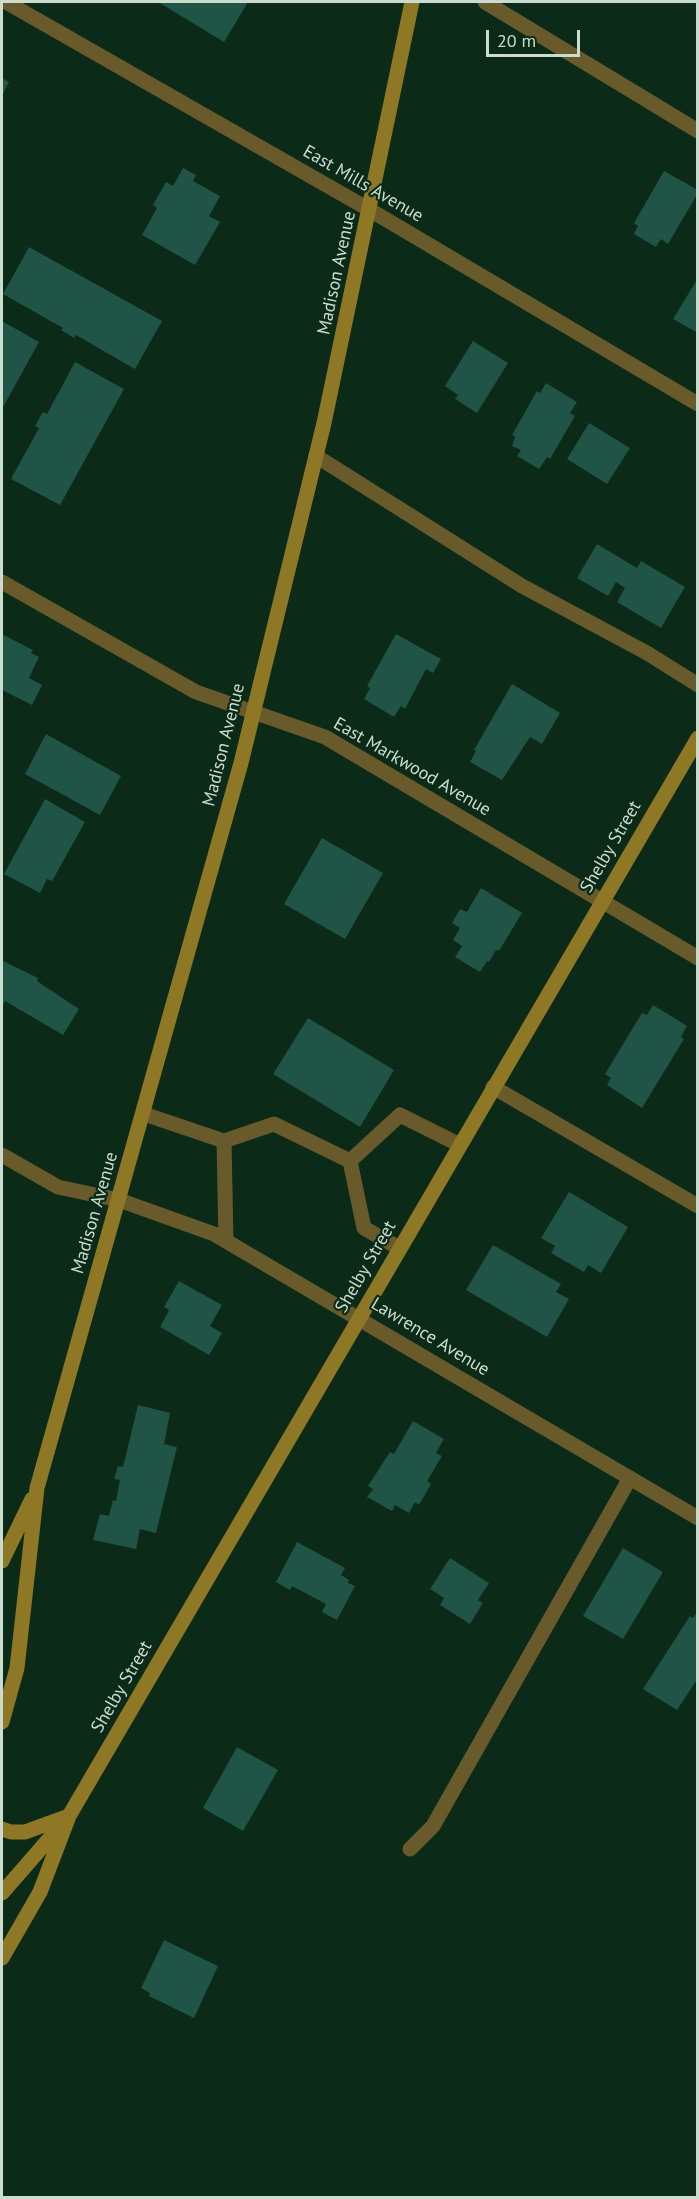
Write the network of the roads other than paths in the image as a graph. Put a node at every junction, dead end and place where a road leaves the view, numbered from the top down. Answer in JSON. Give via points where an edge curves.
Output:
{"nodes":[{"id":1,"x":6,"y":2,"type":"edge"},
{"id":2,"x":411,"y":2,"type":"edge"},
{"id":3,"x":485,"y":2,"type":"edge"},
{"id":4,"x":698,"y":131,"type":"edge"},
{"id":5,"x":370,"y":210,"type":"junction"},
{"id":6,"x":698,"y":404,"type":"edge"},
{"id":7,"x":316,"y":456,"type":"junction"},
{"id":8,"x":2,"y":582,"type":"edge"},
{"id":9,"x":698,"y":685,"type":"edge"},
{"id":10,"x":253,"y":713,"type":"junction"},
{"id":11,"x":698,"y":738,"type":"edge"},
{"id":12,"x":602,"y":902,"type":"junction"},
{"id":13,"x":698,"y":958,"type":"edge"},
{"id":14,"x":494,"y":1087,"type":"junction"},
{"id":15,"x":144,"y":1114,"type":"junction"},
{"id":16,"x":224,"y":1141,"type":"junction"},
{"id":17,"x":460,"y":1145,"type":"junction"},
{"id":18,"x":2,"y":1155,"type":"edge"},
{"id":19,"x":350,"y":1161,"type":"junction"},
{"id":20,"x":119,"y":1200,"type":"junction"},
{"id":21,"x":698,"y":1206,"type":"edge"},
{"id":22,"x":226,"y":1241,"type":"junction"},
{"id":23,"x":399,"y":1248,"type":"junction"},
{"id":24,"x":359,"y":1317,"type":"junction"},
{"id":25,"x":630,"y":1478,"type":"junction"},
{"id":26,"x":37,"y":1488,"type":"junction"},
{"id":27,"x":698,"y":1518,"type":"edge"},
{"id":28,"x":2,"y":1561,"type":"edge"},
{"id":29,"x":2,"y":1722,"type":"edge"},
{"id":30,"x":69,"y":1816,"type":"junction"},
{"id":31,"x":2,"y":1829,"type":"edge"},
{"id":32,"x":410,"y":1849,"type":"dead end"},
{"id":33,"x":2,"y":1893,"type":"edge"},
{"id":34,"x":2,"y":1958,"type":"edge"}],
"edges":[{"from":1,"to":5,"type":"street","name":"East Mills Avenue"},
{"from":2,"to":5,"type":"main road","name":"Madison Avenue"},
{"from":3,"to":4,"type":"street"},
{"from":5,"to":6,"type":"street","name":"East Mills Avenue"},
{"from":5,"to":7,"type":"main road","name":"Madison Avenue"},
{"from":7,"to":9,"type":"street","via":[[522,586]]},
{"from":7,"to":10,"type":"main road","name":"Madison Avenue"},
{"from":8,"to":10,"type":"street","name":"East Markwood Avenue","via":[[196,692]]},
{"from":10,"to":12,"type":"street","name":"East Markwood Avenue","via":[[325,737]]},
{"from":10,"to":15,"type":"main road","name":"Madison Avenue"},
{"from":11,"to":12,"type":"main road","name":"Shelby Street"},
{"from":12,"to":13,"type":"street","name":"East Markwood Avenue"},
{"from":12,"to":14,"type":"main road","name":"Shelby Street"},
{"from":14,"to":17,"type":"main road","name":"Shelby Street"},
{"from":14,"to":21,"type":"street"},
{"from":15,"to":16,"type":"street"},
{"from":15,"to":20,"type":"main road","name":"Madison Avenue"},
{"from":16,"to":19,"type":"street","via":[[274,1124]]},
{"from":16,"to":22,"type":"street"},
{"from":17,"to":19,"type":"street","via":[[400,1115]]},
{"from":17,"to":23,"type":"main road","name":"Shelby Street"},
{"from":18,"to":20,"type":"street","name":"Lawrence Avenue","via":[[58,1187]]},
{"from":19,"to":23,"type":"street","via":[[363,1228]]},
{"from":20,"to":22,"type":"street","name":"Lawrence Avenue"},
{"from":20,"to":26,"type":"main road","name":"Madison Avenue"},
{"from":22,"to":24,"type":"street","name":"Lawrence Avenue"},
{"from":23,"to":24,"type":"main road","name":"Shelby Street"},
{"from":24,"to":25,"type":"street","name":"Lawrence Avenue"},
{"from":24,"to":30,"type":"main road","name":"Shelby Street"},
{"from":25,"to":27,"type":"street","name":"Lawrence Avenue"},
{"from":25,"to":32,"type":"street","via":[[433,1826]]},
{"from":26,"to":28,"type":"main road","name":"Madison Avenue"},
{"from":26,"to":29,"type":"main road","name":"Madison Avenue","via":[[17,1668]]},
{"from":30,"to":31,"type":"main road","via":[[25,1832]]},
{"from":30,"to":33,"type":"main road","name":"Shelby Street"},
{"from":30,"to":34,"type":"main road","name":"Shelby Street","via":[[40,1892]]}]}
